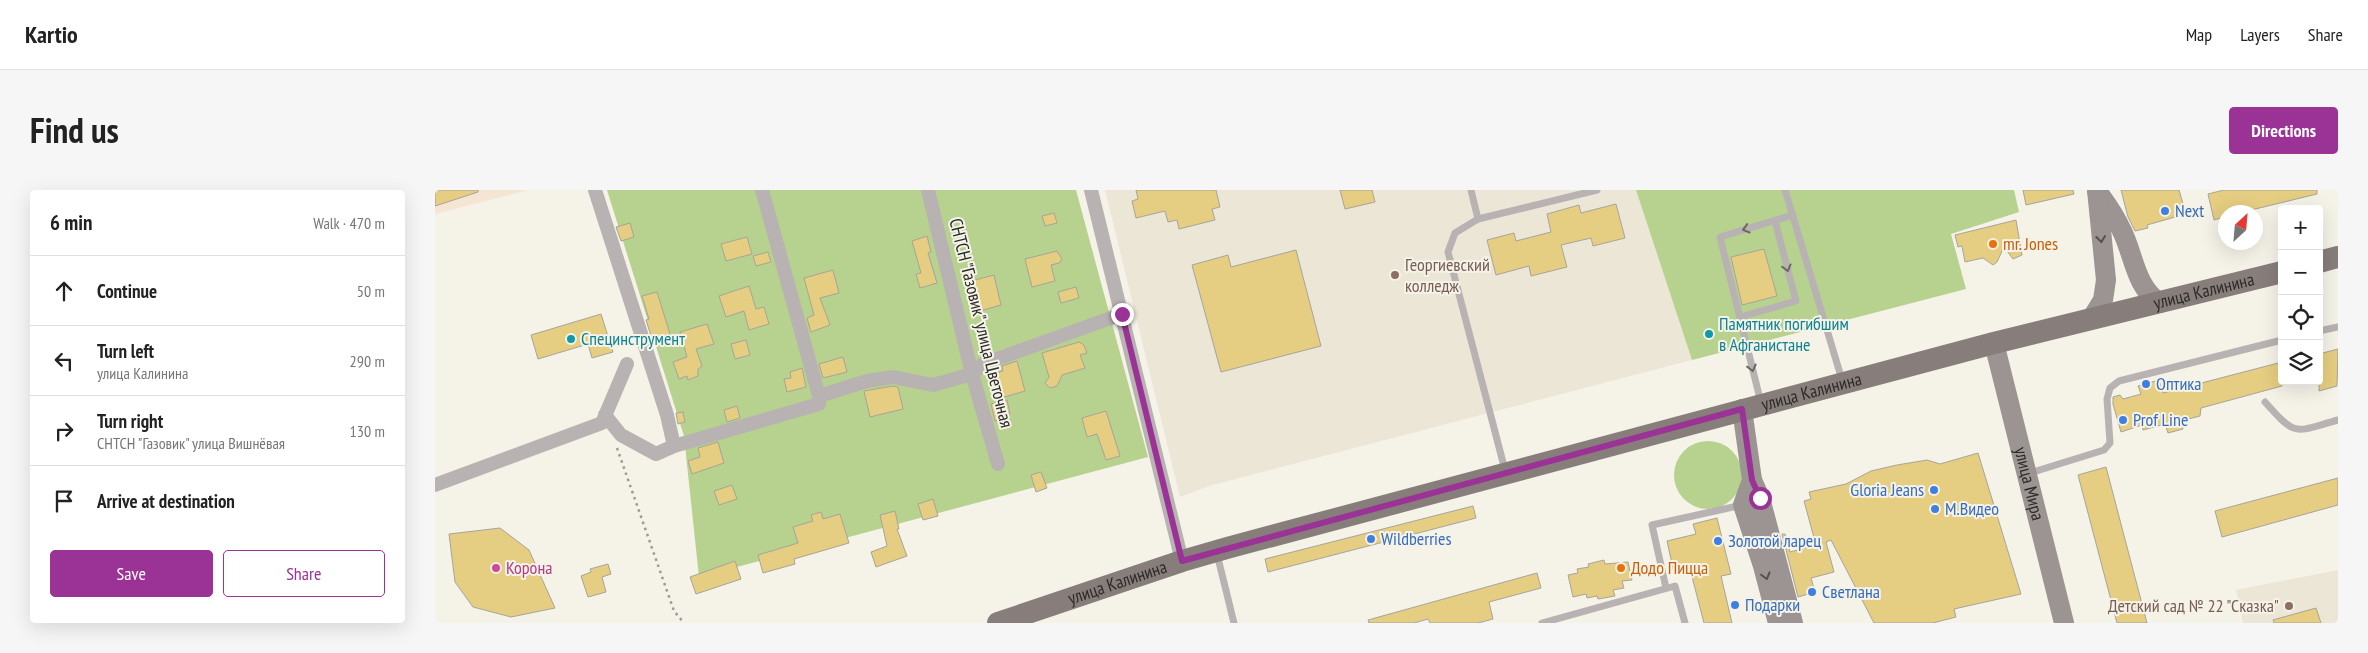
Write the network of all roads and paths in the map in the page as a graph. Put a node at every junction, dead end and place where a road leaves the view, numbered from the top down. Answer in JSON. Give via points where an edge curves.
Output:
{"nodes":[{"id":1,"x":595,"y":190,"type":"edge"},
{"id":2,"x":762,"y":190,"type":"edge"},
{"id":3,"x":928,"y":190,"type":"edge"},
{"id":4,"x":1091,"y":190,"type":"edge"},
{"id":5,"x":1471,"y":190,"type":"edge"},
{"id":6,"x":1597,"y":190,"type":"edge"},
{"id":7,"x":1785,"y":190,"type":"edge"},
{"id":8,"x":2097,"y":190,"type":"edge"},
{"id":9,"x":1793,"y":215,"type":"junction"},
{"id":10,"x":1478,"y":219,"type":"junction"},
{"id":11,"x":1775,"y":221,"type":"junction"},
{"id":12,"x":2338,"y":257,"type":"edge"},
{"id":13,"x":2323,"y":261,"type":"edge"},
{"id":14,"x":2278,"y":273,"type":"edge"},
{"id":15,"x":2160,"y":303,"type":"junction"},
{"id":16,"x":1122,"y":314,"type":"junction"},
{"id":17,"x":1740,"y":318,"type":"junction"},
{"id":18,"x":2092,"y":318,"type":"junction"},
{"id":19,"x":2338,"y":327,"type":"edge"},
{"id":20,"x":2323,"y":330,"type":"edge"},
{"id":21,"x":2278,"y":341,"type":"edge"},
{"id":22,"x":1994,"y":343,"type":"junction"},
{"id":23,"x":627,"y":364,"type":"dead end"},
{"id":24,"x":972,"y":374,"type":"junction"},
{"id":25,"x":1843,"y":383,"type":"junction"},
{"id":26,"x":819,"y":396,"type":"junction"},
{"id":27,"x":2265,"y":402,"type":"dead end"},
{"id":28,"x":1752,"y":407,"type":"junction"},
{"id":29,"x":605,"y":415,"type":"junction"},
{"id":30,"x":2338,"y":420,"type":"edge"},
{"id":31,"x":615,"y":443,"type":"dead end"},
{"id":32,"x":674,"y":446,"type":"junction"},
{"id":33,"x":998,"y":464,"type":"dead end"},
{"id":34,"x":1505,"y":473,"type":"junction"},
{"id":35,"x":2027,"y":474,"type":"junction"},
{"id":36,"x":1752,"y":480,"type":"junction"},
{"id":37,"x":435,"y":485,"type":"edge"},
{"id":38,"x":1743,"y":505,"type":"junction"},
{"id":39,"x":1216,"y":552,"type":"junction"},
{"id":40,"x":1182,"y":561,"type":"junction"},
{"id":41,"x":1666,"y":588,"type":"junction"},
{"id":42,"x":684,"y":623,"type":"edge"},
{"id":43,"x":998,"y":623,"type":"edge"},
{"id":44,"x":1233,"y":623,"type":"edge"},
{"id":45,"x":1542,"y":623,"type":"edge"},
{"id":46,"x":1685,"y":623,"type":"edge"},
{"id":47,"x":1778,"y":623,"type":"edge"},
{"id":48,"x":1793,"y":623,"type":"edge"},
{"id":49,"x":2064,"y":623,"type":"edge"}],
"edges":[{"from":1,"to":32,"type":"street"},
{"from":2,"to":26,"type":"street"},
{"from":3,"to":24,"type":"street","name":"СНТСН \"Газовик\" улица Цветочная"},
{"from":4,"to":16,"type":"street"},
{"from":5,"to":10,"type":"lane"},
{"from":6,"to":10,"type":"lane"},
{"from":7,"to":9,"type":"lane"},
{"from":8,"to":15,"type":"street","via":[[2123,231],[2137,273],[2149,296]]},
{"from":8,"to":18,"type":"street","one_way":true,"via":[[2106,280],[2103,300]]},
{"from":9,"to":11,"type":"lane"},
{"from":9,"to":25,"type":"lane"},
{"from":10,"to":34,"type":"lane","via":[[1455,233],[1448,252]]},
{"from":11,"to":17,"type":"lane","one_way":true,"via":[[1720,237]]},
{"from":11,"to":17,"type":"lane","one_way":true,"via":[[1796,301]]},
{"from":12,"to":13,"type":"main road"},
{"from":14,"to":15,"type":"main road","name":"улица Калинина"},
{"from":15,"to":18,"type":"main road","name":"улица Калинина"},
{"from":16,"to":24,"type":"street","via":[[983,364]]},
{"from":16,"to":40,"type":"street"},
{"from":17,"to":28,"type":"lane","one_way":true},
{"from":18,"to":22,"type":"main road","name":"улица Калинина"},
{"from":19,"to":20,"type":"lane"},
{"from":21,"to":35,"type":"lane","via":[[2119,381],[2109,388],[2110,443],[2104,450]]},
{"from":22,"to":25,"type":"main road","name":"улица Калинина"},
{"from":22,"to":35,"type":"street","name":"улица Мира"},
{"from":23,"to":29,"type":"street"},
{"from":24,"to":26,"type":"street","via":[[933,385],[893,377],[867,381]]},
{"from":24,"to":33,"type":"street","name":"СНТСН \"Газовик\" улица Цветочная"},
{"from":25,"to":28,"type":"main road","name":"улица Калинина"},
{"from":26,"to":32,"type":"street","via":[[819,404]]},
{"from":27,"to":30,"type":"lane","via":[[2292,429]]},
{"from":28,"to":34,"type":"main road","name":"улица Калинина"},
{"from":28,"to":36,"type":"street"},
{"from":29,"to":32,"type":"street","via":[[621,435],[656,454]]},
{"from":29,"to":37,"type":"street","via":[[602,423]]},
{"from":31,"to":42,"type":"path","via":[[674,611]]},
{"from":34,"to":39,"type":"main road","name":"улица Калинина"},
{"from":35,"to":49,"type":"street","name":"улица Мира"},
{"from":36,"to":38,"type":"street"},
{"from":36,"to":48,"type":"street","via":[[1760,498]]},
{"from":38,"to":41,"type":"lane","via":[[1652,525]]},
{"from":38,"to":47,"type":"street","one_way":true},
{"from":39,"to":40,"type":"main road","name":"улица Калинина"},
{"from":39,"to":44,"type":"lane"},
{"from":40,"to":43,"type":"main road","name":"улица Калинина"},
{"from":41,"to":45,"type":"lane"},
{"from":41,"to":46,"type":"lane","via":[[1675,586]]}]}
